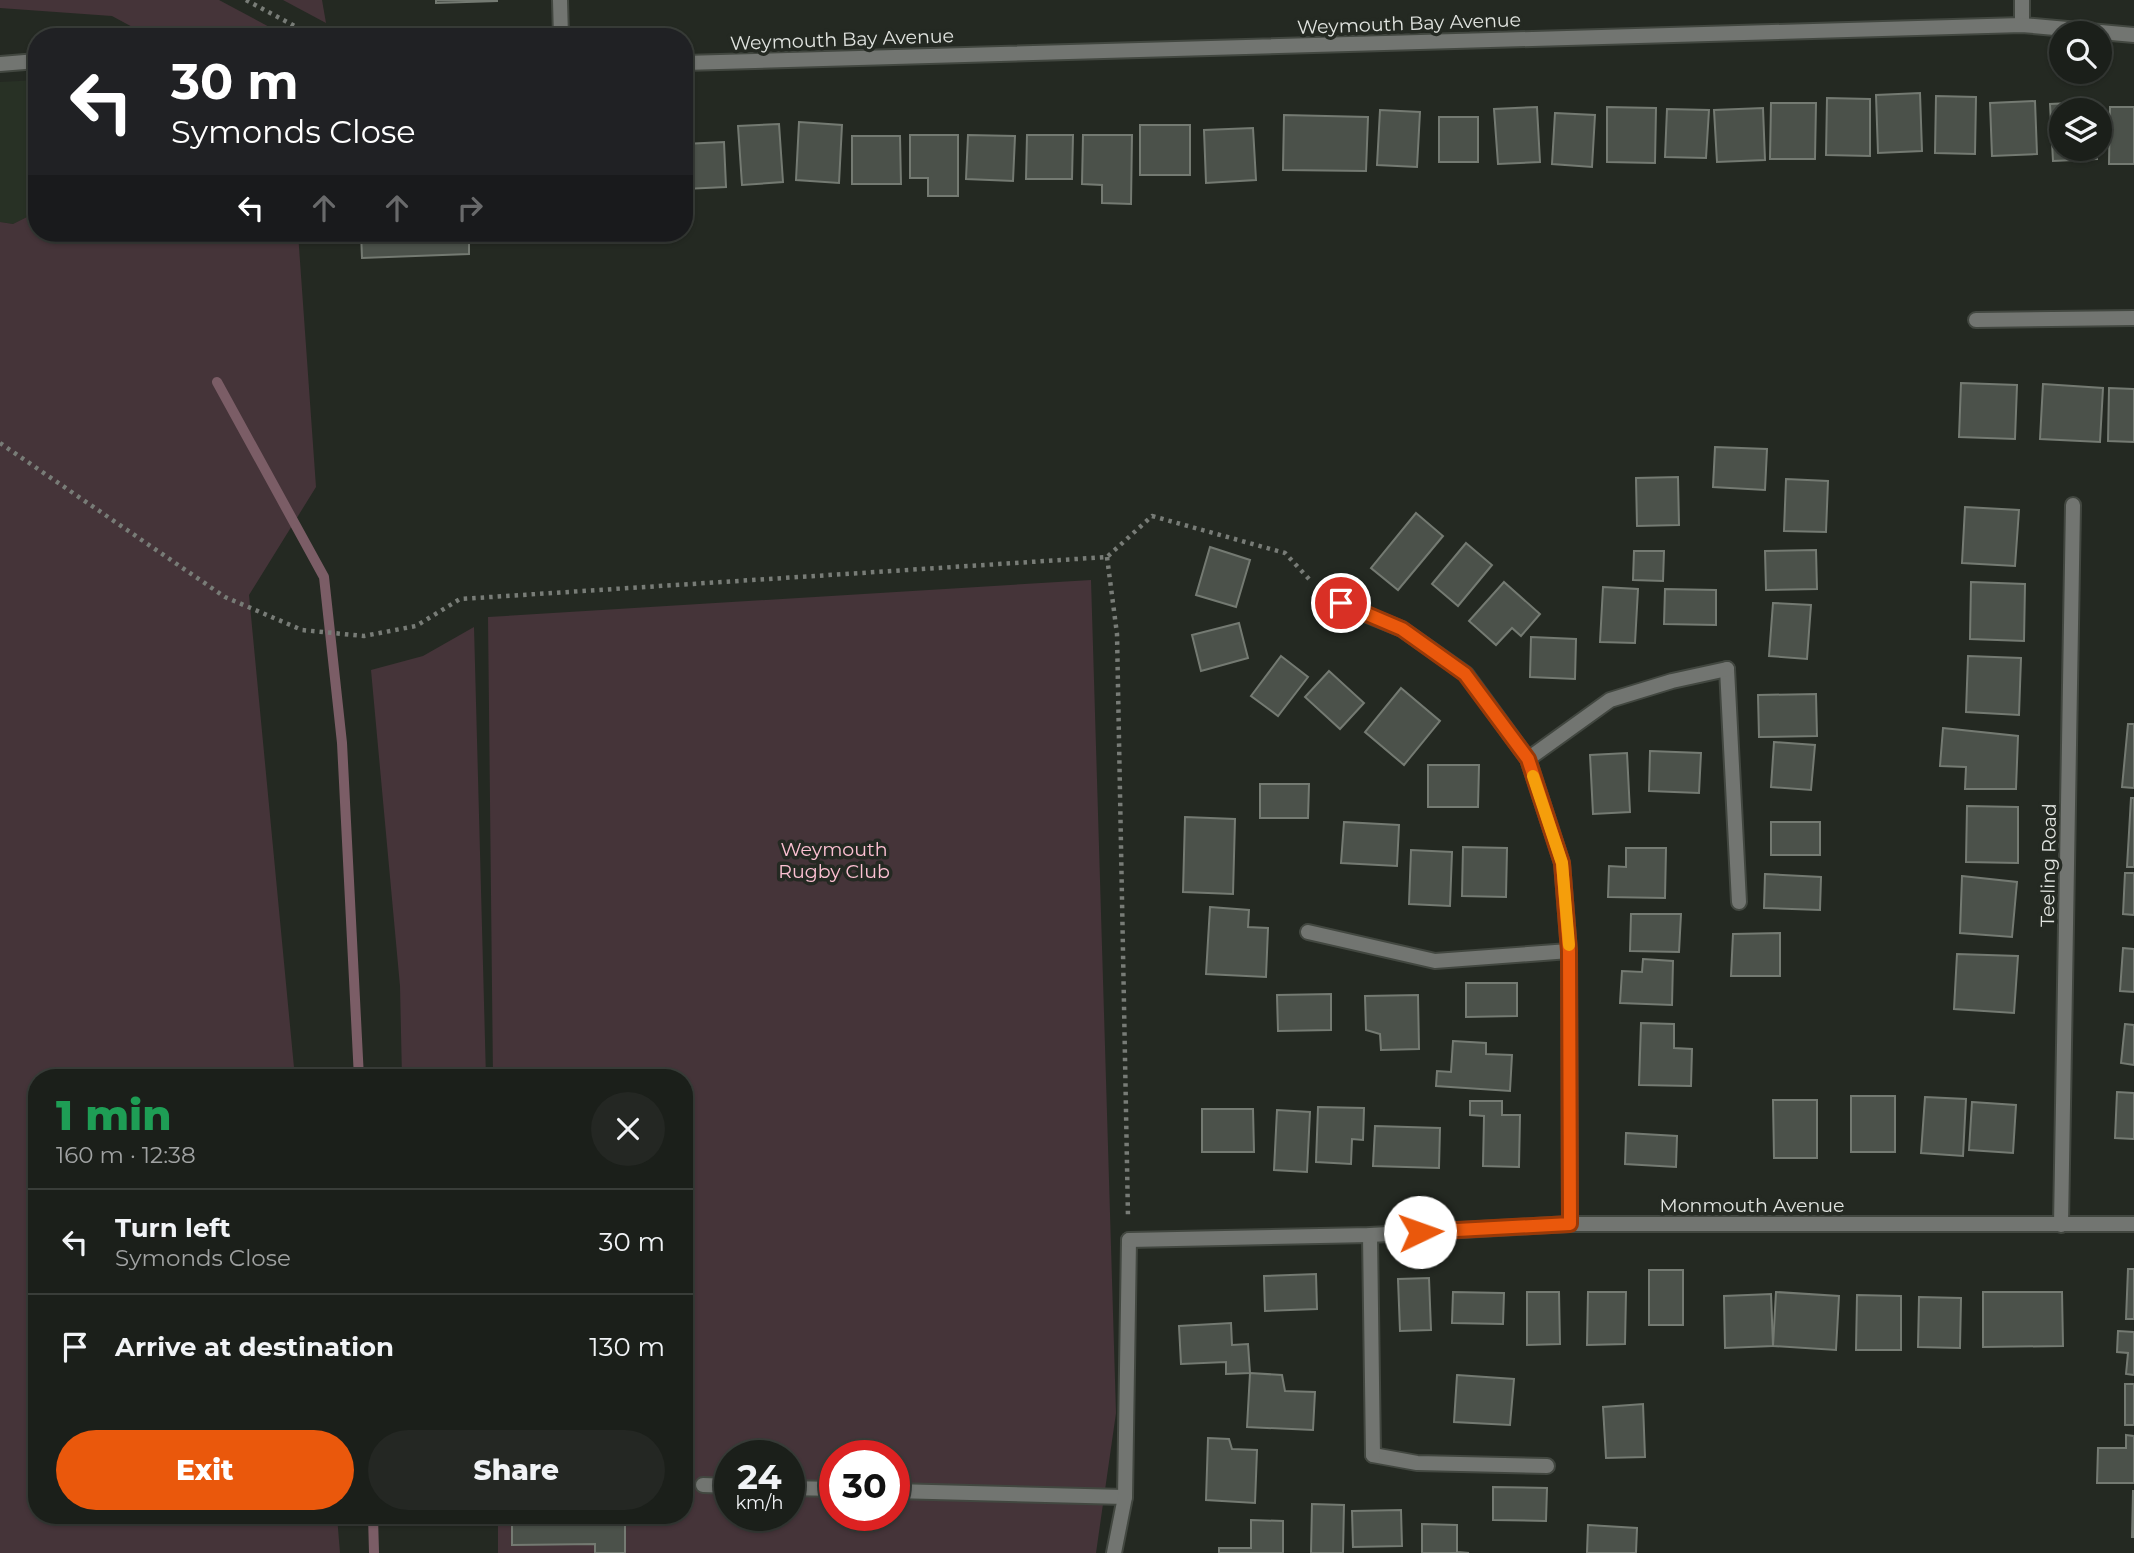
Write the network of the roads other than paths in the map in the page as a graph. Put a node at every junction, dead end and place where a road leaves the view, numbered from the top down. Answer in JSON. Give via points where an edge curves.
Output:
{"nodes":[{"id":1,"x":560,"y":0,"type":"edge"},
{"id":2,"x":2022,"y":0,"type":"edge"},
{"id":3,"x":2022,"y":25,"type":"junction"},
{"id":4,"x":561,"y":28,"type":"edge"},
{"id":5,"x":2134,"y":35,"type":"edge"},
{"id":6,"x":28,"y":62,"type":"edge"},
{"id":7,"x":693,"y":63,"type":"edge"},
{"id":8,"x":0,"y":64,"type":"edge"},
{"id":9,"x":2134,"y":317,"type":"edge"},
{"id":10,"x":1976,"y":320,"type":"dead end"},
{"id":11,"x":2073,"y":505,"type":"dead end"},
{"id":12,"x":1325,"y":598,"type":"road end"},
{"id":13,"x":1528,"y":759,"type":"junction"},
{"id":14,"x":1739,"y":902,"type":"dead end"},
{"id":15,"x":1308,"y":932,"type":"dead end"},
{"id":16,"x":1569,"y":951,"type":"junction"},
{"id":17,"x":1570,"y":1224,"type":"junction"},
{"id":18,"x":2134,"y":1224,"type":"edge"},
{"id":19,"x":2061,"y":1225,"type":"junction"},
{"id":20,"x":1370,"y":1235,"type":"junction"},
{"id":21,"x":1547,"y":1466,"type":"dead end"},
{"id":22,"x":703,"y":1485,"type":"dead end"},
{"id":23,"x":714,"y":1485,"type":"edge"},
{"id":24,"x":910,"y":1491,"type":"edge"},
{"id":25,"x":1125,"y":1497,"type":"junction"},
{"id":26,"x":1114,"y":1553,"type":"edge"}],
"edges":[{"from":1,"to":4,"type":"street"},
{"from":2,"to":3,"type":"street"},
{"from":3,"to":5,"type":"street","name":"Weymouth Bay Avenue"},
{"from":3,"to":7,"type":"street","name":"Weymouth Bay Avenue"},
{"from":6,"to":8,"type":"street"},
{"from":9,"to":10,"type":"street"},
{"from":11,"to":19,"type":"street","name":"Teeling Road"},
{"from":12,"to":13,"type":"street","via":[[1402,629],[1465,674]]},
{"from":13,"to":14,"type":"street","via":[[1610,700],[1727,669]]},
{"from":13,"to":16,"type":"street","via":[[1562,863]]},
{"from":15,"to":16,"type":"street","via":[[1436,961]]},
{"from":16,"to":17,"type":"street"},
{"from":17,"to":19,"type":"street","name":"Monmouth Avenue"},
{"from":17,"to":20,"type":"street","name":"Monmouth Avenue"},
{"from":18,"to":19,"type":"street","name":"Monmouth Avenue"},
{"from":20,"to":21,"type":"street","via":[[1373,1455],[1417,1463]]},
{"from":20,"to":25,"type":"street","name":"Monmouth Avenue","via":[[1129,1240]]},
{"from":22,"to":23,"type":"street"},
{"from":24,"to":25,"type":"street"},
{"from":25,"to":26,"type":"street"}]}
